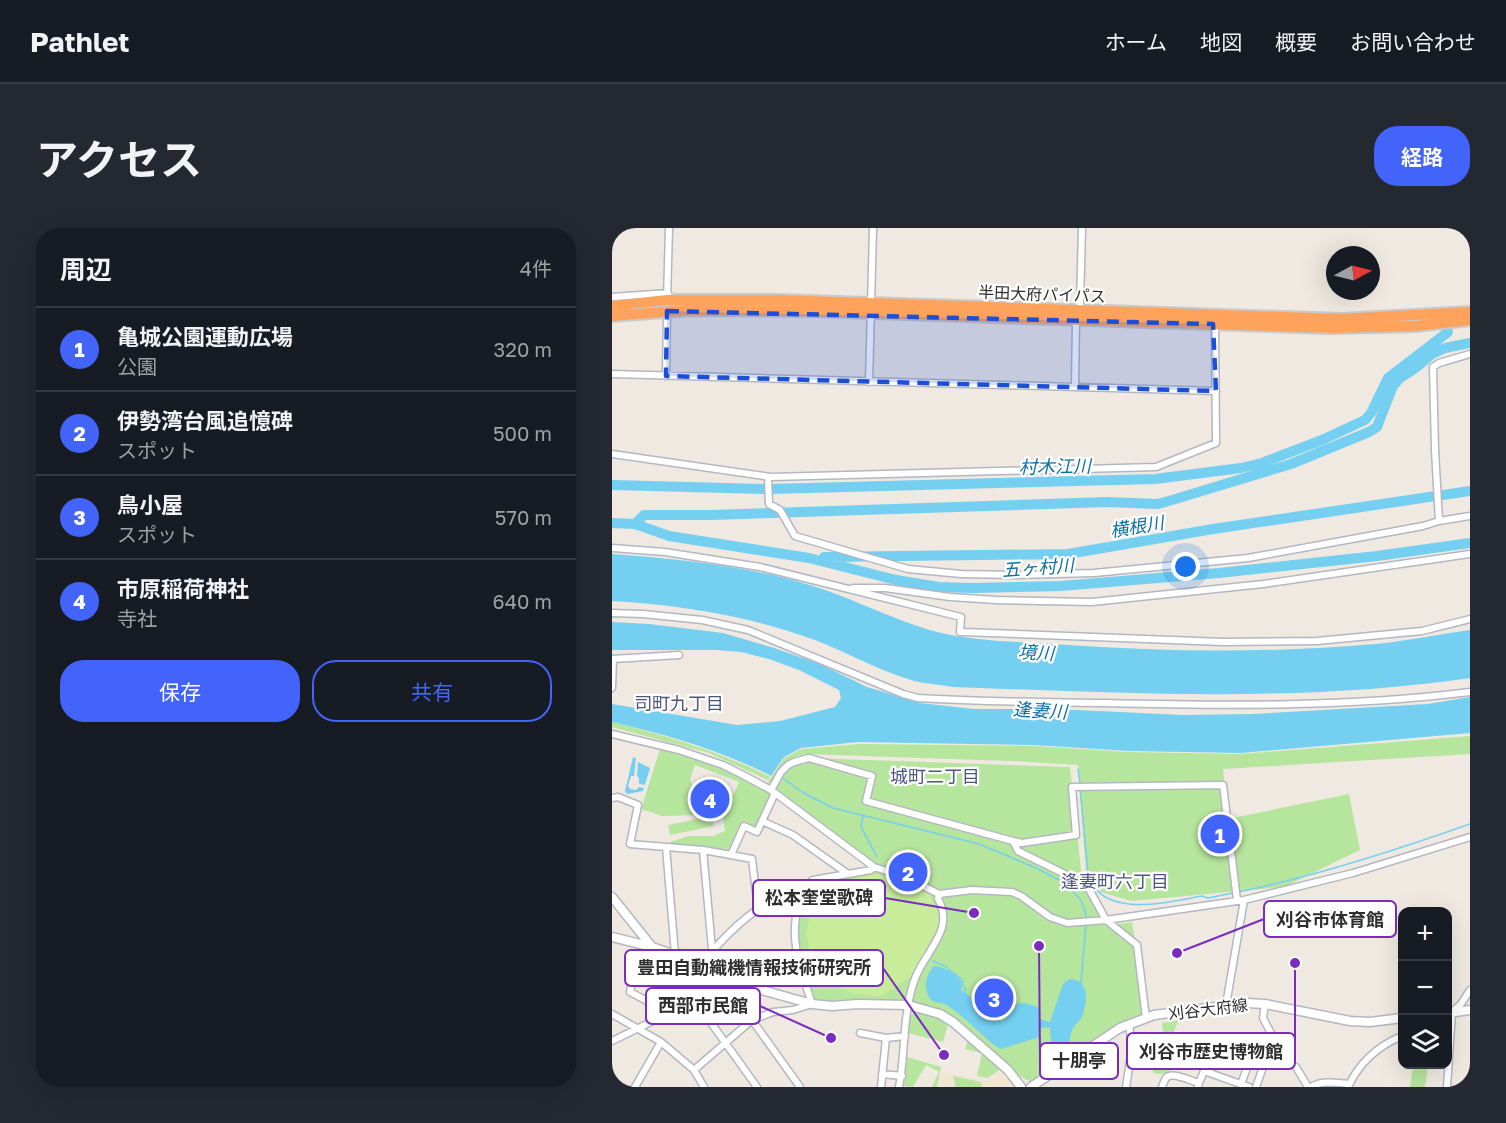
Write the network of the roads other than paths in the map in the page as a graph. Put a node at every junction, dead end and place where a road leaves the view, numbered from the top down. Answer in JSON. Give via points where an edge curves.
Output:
{"nodes":[{"id":1,"x":669,"y":228,"type":"edge"},
{"id":2,"x":873,"y":228,"type":"edge"},
{"id":3,"x":1082,"y":228,"type":"edge"},
{"id":4,"x":612,"y":297,"type":"edge"},
{"id":5,"x":667,"y":302,"type":"junction"},
{"id":6,"x":1080,"y":304,"type":"dead end"},
{"id":7,"x":612,"y":306,"type":"edge"},
{"id":8,"x":871,"y":308,"type":"junction"},
{"id":9,"x":1470,"y":312,"type":"edge"},
{"id":10,"x":612,"y":316,"type":"edge"},
{"id":11,"x":1076,"y":320,"type":"junction"},
{"id":12,"x":1470,"y":320,"type":"edge"},
{"id":13,"x":1213,"y":324,"type":"junction"},
{"id":14,"x":1470,"y":354,"type":"edge"},
{"id":15,"x":612,"y":374,"type":"edge"},
{"id":16,"x":666,"y":376,"type":"junction"},
{"id":17,"x":869,"y":382,"type":"junction"},
{"id":18,"x":1075,"y":387,"type":"junction"},
{"id":19,"x":1216,"y":392,"type":"junction"},
{"id":20,"x":612,"y":454,"type":"edge"},
{"id":21,"x":771,"y":477,"type":"junction"},
{"id":22,"x":1470,"y":516,"type":"edge"},
{"id":23,"x":1439,"y":520,"type":"junction"},
{"id":24,"x":612,"y":548,"type":"edge"},
{"id":25,"x":1470,"y":554,"type":"edge"},
{"id":26,"x":843,"y":587,"type":"junction"},
{"id":27,"x":612,"y":613,"type":"edge"},
{"id":28,"x":1470,"y":619,"type":"edge"},
{"id":29,"x":679,"y":655,"type":"dead end"},
{"id":30,"x":613,"y":659,"type":"edge"},
{"id":31,"x":612,"y":688,"type":"edge"},
{"id":32,"x":1470,"y":692,"type":"edge"},
{"id":33,"x":612,"y":734,"type":"edge"},
{"id":34,"x":773,"y":792,"type":"junction"},
{"id":35,"x":612,"y":798,"type":"edge"},
{"id":36,"x":762,"y":821,"type":"junction"},
{"id":37,"x":1470,"y":837,"type":"edge"},
{"id":38,"x":1013,"y":841,"type":"junction"},
{"id":39,"x":666,"y":847,"type":"junction"},
{"id":40,"x":703,"y":850,"type":"junction"},
{"id":41,"x":731,"y":855,"type":"junction"},
{"id":42,"x":874,"y":867,"type":"junction"},
{"id":43,"x":848,"y":874,"type":"junction"},
{"id":44,"x":939,"y":894,"type":"junction"},
{"id":45,"x":612,"y":897,"type":"edge"},
{"id":46,"x":1241,"y":900,"type":"junction"},
{"id":47,"x":1106,"y":920,"type":"junction"},
{"id":48,"x":612,"y":937,"type":"edge"},
{"id":49,"x":652,"y":947,"type":"junction"},
{"id":50,"x":712,"y":949,"type":"junction"},
{"id":51,"x":676,"y":956,"type":"junction"},
{"id":52,"x":701,"y":964,"type":"junction"},
{"id":53,"x":676,"y":978,"type":"junction"},
{"id":54,"x":751,"y":987,"type":"junction"},
{"id":55,"x":685,"y":989,"type":"junction"},
{"id":56,"x":1470,"y":990,"type":"edge"},
{"id":57,"x":812,"y":1004,"type":"junction"},
{"id":58,"x":1265,"y":1004,"type":"junction"},
{"id":59,"x":908,"y":1005,"type":"junction"},
{"id":60,"x":1226,"y":1005,"type":"junction"},
{"id":61,"x":699,"y":1006,"type":"junction"},
{"id":62,"x":1470,"y":1010,"type":"edge"},
{"id":63,"x":673,"y":1013,"type":"junction"},
{"id":64,"x":612,"y":1014,"type":"edge"},
{"id":65,"x":1451,"y":1015,"type":"edge"},
{"id":66,"x":1452,"y":1016,"type":"edge"},
{"id":67,"x":659,"y":1018,"type":"junction"},
{"id":68,"x":1146,"y":1018,"type":"junction"},
{"id":69,"x":1398,"y":1018,"type":"edge"},
{"id":70,"x":752,"y":1020,"type":"junction"},
{"id":71,"x":1129,"y":1024,"type":"junction"},
{"id":72,"x":637,"y":1029,"type":"junction"},
{"id":73,"x":860,"y":1033,"type":"dead end"},
{"id":74,"x":905,"y":1036,"type":"junction"},
{"id":75,"x":886,"y":1038,"type":"junction"},
{"id":76,"x":1398,"y":1038,"type":"edge"},
{"id":77,"x":1394,"y":1039,"type":"junction"},
{"id":78,"x":612,"y":1041,"type":"edge"},
{"id":79,"x":661,"y":1042,"type":"junction"},
{"id":80,"x":1398,"y":1042,"type":"edge"},
{"id":81,"x":724,"y":1043,"type":"junction"},
{"id":82,"x":1269,"y":1050,"type":"junction"},
{"id":83,"x":1216,"y":1051,"type":"dead end"},
{"id":84,"x":1296,"y":1067,"type":"dead end"},
{"id":85,"x":1445,"y":1069,"type":"edge"},
{"id":86,"x":694,"y":1070,"type":"junction"},
{"id":87,"x":1209,"y":1072,"type":"junction"},
{"id":88,"x":882,"y":1074,"type":"junction"},
{"id":89,"x":902,"y":1076,"type":"junction"},
{"id":90,"x":1241,"y":1084,"type":"junction"},
{"id":91,"x":1198,"y":1085,"type":"edge"},
{"id":92,"x":1349,"y":1086,"type":"edge"},
{"id":93,"x":635,"y":1087,"type":"edge"},
{"id":94,"x":705,"y":1087,"type":"edge"},
{"id":95,"x":757,"y":1087,"type":"edge"},
{"id":96,"x":800,"y":1087,"type":"edge"},
{"id":97,"x":880,"y":1087,"type":"edge"},
{"id":98,"x":899,"y":1087,"type":"edge"},
{"id":99,"x":1021,"y":1087,"type":"edge"},
{"id":100,"x":1031,"y":1087,"type":"edge"},
{"id":101,"x":1126,"y":1087,"type":"edge"},
{"id":102,"x":1162,"y":1087,"type":"edge"},
{"id":103,"x":1249,"y":1087,"type":"edge"},
{"id":104,"x":1256,"y":1087,"type":"edge"},
{"id":105,"x":1309,"y":1087,"type":"edge"},
{"id":106,"x":1446,"y":1087,"type":"edge"}],
"edges":[{"from":1,"to":5,"type":"street"},
{"from":2,"to":8,"type":"street"},
{"from":3,"to":6,"type":"street"},
{"from":4,"to":5,"type":"street"},
{"from":5,"to":7,"type":"highway","name":"半田大府パイパス"},
{"from":5,"to":8,"type":"highway","name":"半田大府パイパス","via":[[740,299]]},
{"from":5,"to":10,"type":"highway","name":"半田大府パイパス"},
{"from":5,"to":16,"type":"street"},
{"from":8,"to":9,"type":"highway","name":"半田大府パイパス","via":[[1342,320]]},
{"from":8,"to":11,"type":"highway","name":"半田大府パイパス"},
{"from":8,"to":17,"type":"street"},
{"from":11,"to":13,"type":"highway","name":"半田大府パイパス"},
{"from":11,"to":18,"type":"street"},
{"from":12,"to":13,"type":"highway","name":"半田大府パイパス","via":[[1341,328]]},
{"from":13,"to":19,"type":"street"},
{"from":14,"to":23,"type":"street","via":[[1433,367]]},
{"from":15,"to":16,"type":"street"},
{"from":16,"to":17,"type":"street"},
{"from":17,"to":18,"type":"street"},
{"from":18,"to":19,"type":"street"},
{"from":19,"to":21,"type":"street","via":[[1216,443],[1156,467]]},
{"from":20,"to":21,"type":"street"},
{"from":21,"to":23,"type":"street","via":[[769,504],[780,510],[795,536],[909,569],[933,572],[1094,573],[1248,558]]},
{"from":22,"to":23,"type":"street"},
{"from":24,"to":26,"type":"street","via":[[722,560]]},
{"from":25,"to":26,"type":"street","via":[[1263,584],[1092,602],[996,600]]},
{"from":26,"to":28,"type":"street","via":[[961,617],[960,632],[1223,642],[1317,641],[1422,631]]},
{"from":27,"to":32,"type":"street","via":[[702,620],[748,630],[918,698],[1256,706],[1385,701]]},
{"from":29,"to":30,"type":"street"},
{"from":30,"to":31,"type":"street"},
{"from":33,"to":34,"type":"street","via":[[694,754]]},
{"from":34,"to":36,"type":"street"},
{"from":34,"to":38,"type":"street","via":[[788,765],[809,758],[872,776],[866,801]]},
{"from":34,"to":42,"type":"street"},
{"from":35,"to":39,"type":"street","via":[[638,805],[630,844]]},
{"from":36,"to":41,"type":"street","via":[[757,832],[744,826]]},
{"from":36,"to":43,"type":"street","via":[[793,835]]},
{"from":37,"to":46,"type":"street","via":[[1353,873]]},
{"from":38,"to":46,"type":"street","via":[[1076,835],[1072,787],[1223,785]]},
{"from":38,"to":47,"type":"street","via":[[1018,851],[1083,883]]},
{"from":39,"to":40,"type":"street"},
{"from":39,"to":51,"type":"street"},
{"from":40,"to":41,"type":"street"},
{"from":40,"to":50,"type":"street"},
{"from":41,"to":50,"type":"street","via":[[752,859],[758,909]]},
{"from":42,"to":43,"type":"street"},
{"from":42,"to":44,"type":"street"},
{"from":43,"to":57,"type":"street","via":[[813,880],[807,885],[794,919],[794,942]]},
{"from":44,"to":47,"type":"street","via":[[972,890],[1012,892],[1050,917],[1067,923]]},
{"from":44,"to":59,"type":"street","via":[[943,908],[939,939],[916,975]]},
{"from":45,"to":49,"type":"street"},
{"from":46,"to":47,"type":"street"},
{"from":46,"to":60,"type":"street"},
{"from":47,"to":68,"type":"street","via":[[1137,945]]},
{"from":48,"to":49,"type":"street"},
{"from":49,"to":51,"type":"street"},
{"from":49,"to":53,"type":"street"},
{"from":50,"to":52,"type":"street"},
{"from":51,"to":52,"type":"street"},
{"from":51,"to":53,"type":"street"},
{"from":52,"to":54,"type":"street"},
{"from":52,"to":55,"type":"street"},
{"from":53,"to":55,"type":"street"},
{"from":54,"to":57,"type":"street"},
{"from":54,"to":61,"type":"street"},
{"from":55,"to":61,"type":"street"},
{"from":56,"to":65,"type":"street"},
{"from":57,"to":59,"type":"street"},
{"from":57,"to":70,"type":"street"},
{"from":58,"to":60,"type":"street","name":"刈谷大府線"},
{"from":58,"to":69,"type":"street","name":"刈谷大府線","via":[[1350,1021]]},
{"from":58,"to":82,"type":"street","via":[[1263,1018],[1273,1037]]},
{"from":59,"to":74,"type":"street"},
{"from":59,"to":99,"type":"street","via":[[953,1022],[1008,1070]]},
{"from":60,"to":68,"type":"street","name":"刈谷大府線"},
{"from":61,"to":63,"type":"street"},
{"from":61,"to":81,"type":"street"},
{"from":62,"to":66,"type":"street"},
{"from":63,"to":67,"type":"street"},
{"from":63,"to":67,"type":"street","via":[[667,996],[646,966],[638,963],[630,992],[655,1005]]},
{"from":64,"to":72,"type":"street"},
{"from":67,"to":72,"type":"street"},
{"from":68,"to":71,"type":"street","name":"刈谷大府線"},
{"from":70,"to":81,"type":"street"},
{"from":70,"to":96,"type":"street"},
{"from":71,"to":100,"type":"street","name":"刈谷大府線"},
{"from":71,"to":101,"type":"street","via":[[1132,1048]]},
{"from":72,"to":78,"type":"street"},
{"from":72,"to":79,"type":"street"},
{"from":73,"to":75,"type":"street"},
{"from":74,"to":75,"type":"street"},
{"from":74,"to":89,"type":"street"},
{"from":75,"to":88,"type":"street"},
{"from":76,"to":77,"type":"street"},
{"from":77,"to":80,"type":"street"},
{"from":77,"to":92,"type":"street","via":[[1357,1069]]},
{"from":79,"to":86,"type":"street"},
{"from":79,"to":93,"type":"street"},
{"from":81,"to":86,"type":"street"},
{"from":81,"to":95,"type":"street"},
{"from":82,"to":90,"type":"street","via":[[1254,1046]]},
{"from":82,"to":104,"type":"street"},
{"from":83,"to":87,"type":"street"},
{"from":84,"to":105,"type":"street"},
{"from":85,"to":106,"type":"street"},
{"from":86,"to":94,"type":"street"},
{"from":87,"to":90,"type":"street"},
{"from":87,"to":91,"type":"street","via":[[1203,1072]]},
{"from":88,"to":89,"type":"street"},
{"from":88,"to":97,"type":"street"},
{"from":89,"to":98,"type":"street"},
{"from":90,"to":103,"type":"street"},
{"from":91,"to":102,"type":"street","via":[[1168,1076]]},
{"from":92,"to":105,"type":"street","via":[[1326,1082]]}]}
